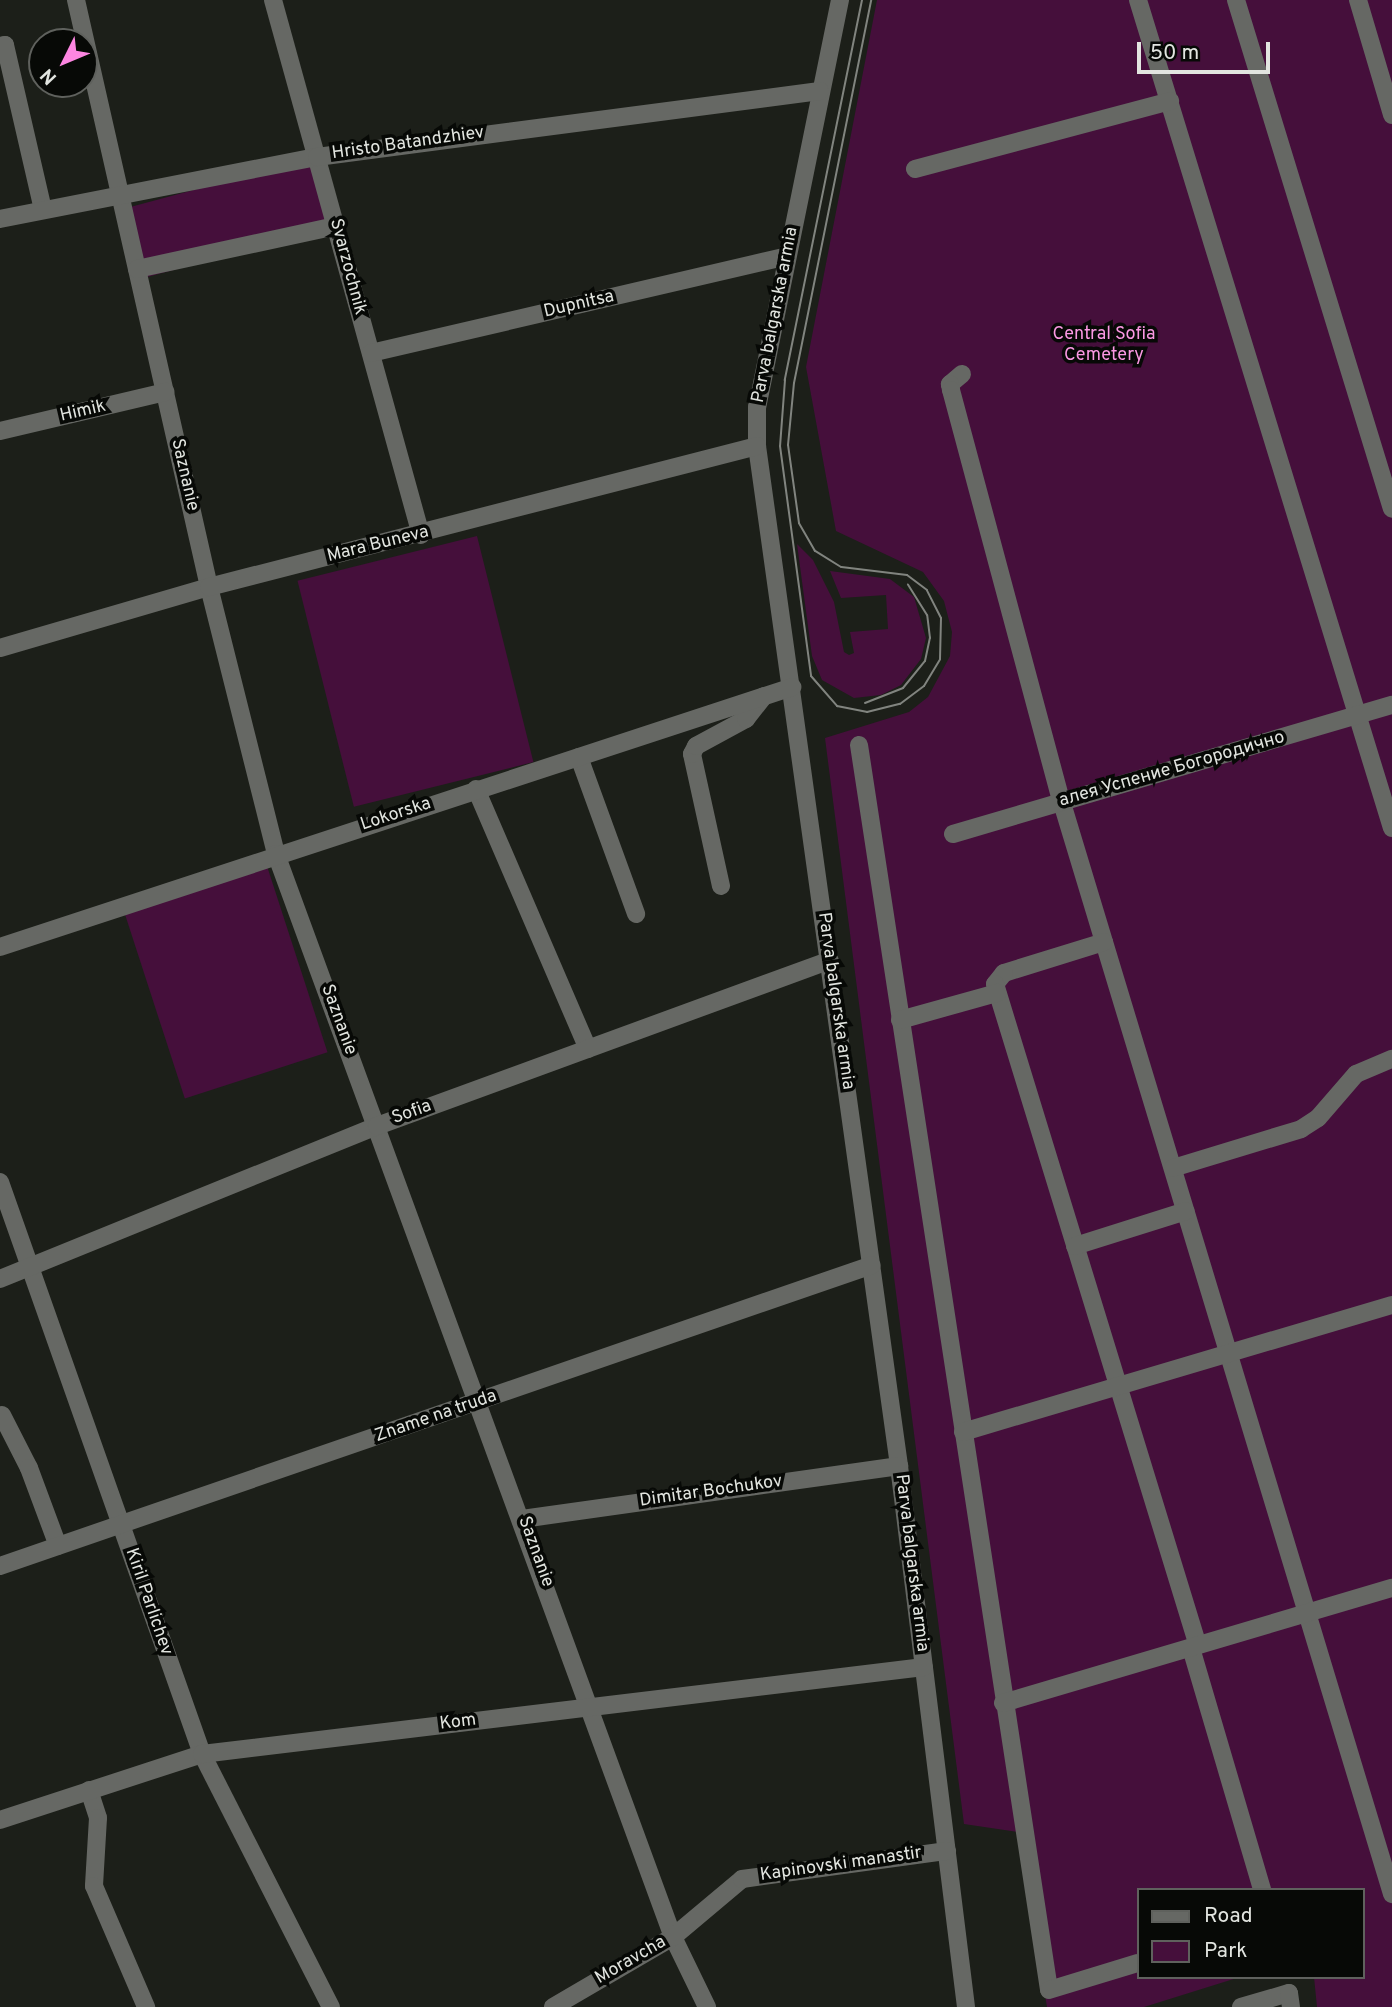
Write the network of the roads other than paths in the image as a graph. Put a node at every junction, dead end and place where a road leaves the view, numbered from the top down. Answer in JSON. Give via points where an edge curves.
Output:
{"nodes":[{"id":1,"x":76,"y":0,"type":"edge"},
{"id":2,"x":274,"y":0,"type":"edge"},
{"id":3,"x":839,"y":0,"type":"edge"},
{"id":4,"x":1138,"y":0,"type":"edge"},
{"id":5,"x":1236,"y":0,"type":"edge"},
{"id":6,"x":1358,"y":0,"type":"edge"},
{"id":7,"x":0,"y":46,"type":"edge"},
{"id":8,"x":820,"y":91,"type":"junction"},
{"id":9,"x":1170,"y":101,"type":"junction"},
{"id":10,"x":1392,"y":115,"type":"edge"},
{"id":11,"x":317,"y":158,"type":"junction"},
{"id":12,"x":915,"y":169,"type":"dead end"},
{"id":13,"x":121,"y":195,"type":"junction"},
{"id":14,"x":43,"y":210,"type":"junction"},
{"id":15,"x":0,"y":219,"type":"edge"},
{"id":16,"x":336,"y":226,"type":"junction"},
{"id":17,"x":787,"y":256,"type":"junction"},
{"id":18,"x":138,"y":269,"type":"junction"},
{"id":19,"x":371,"y":353,"type":"junction"},
{"id":20,"x":962,"y":374,"type":"dead end"},
{"id":21,"x":165,"y":393,"type":"junction"},
{"id":22,"x":0,"y":431,"type":"edge"},
{"id":23,"x":757,"y":446,"type":"junction"},
{"id":24,"x":1392,"y":509,"type":"edge"},
{"id":25,"x":421,"y":535,"type":"junction"},
{"id":26,"x":209,"y":587,"type":"junction"},
{"id":27,"x":0,"y":648,"type":"edge"},
{"id":28,"x":792,"y":687,"type":"junction"},
{"id":29,"x":764,"y":696,"type":"junction"},
{"id":30,"x":1392,"y":705,"type":"edge"},
{"id":31,"x":1357,"y":716,"type":"junction"},
{"id":32,"x":859,"y":745,"type":"dead end"},
{"id":33,"x":579,"y":757,"type":"junction"},
{"id":34,"x":476,"y":789,"type":"junction"},
{"id":35,"x":1062,"y":803,"type":"junction"},
{"id":36,"x":1392,"y":828,"type":"edge"},
{"id":37,"x":953,"y":834,"type":"dead end"},
{"id":38,"x":276,"y":854,"type":"junction"},
{"id":39,"x":721,"y":886,"type":"dead end"},
{"id":40,"x":636,"y":914,"type":"dead end"},
{"id":41,"x":1104,"y":942,"type":"junction"},
{"id":42,"x":0,"y":947,"type":"edge"},
{"id":43,"x":830,"y":960,"type":"junction"},
{"id":44,"x":998,"y":993,"type":"junction"},
{"id":45,"x":900,"y":1020,"type":"junction"},
{"id":46,"x":587,"y":1049,"type":"junction"},
{"id":47,"x":1392,"y":1059,"type":"edge"},
{"id":48,"x":377,"y":1126,"type":"junction"},
{"id":49,"x":1173,"y":1168,"type":"junction"},
{"id":50,"x":0,"y":1182,"type":"edge"},
{"id":51,"x":1186,"y":1211,"type":"junction"},
{"id":52,"x":1075,"y":1246,"type":"junction"},
{"id":53,"x":29,"y":1264,"type":"junction"},
{"id":54,"x":872,"y":1265,"type":"junction"},
{"id":55,"x":0,"y":1279,"type":"edge"},
{"id":56,"x":1392,"y":1305,"type":"edge"},
{"id":57,"x":1229,"y":1353,"type":"junction"},
{"id":58,"x":1118,"y":1386,"type":"junction"},
{"id":59,"x":479,"y":1402,"type":"junction"},
{"id":60,"x":2,"y":1415,"type":"dead end"},
{"id":61,"x":962,"y":1432,"type":"junction"},
{"id":62,"x":899,"y":1466,"type":"junction"},
{"id":63,"x":522,"y":1519,"type":"junction"},
{"id":64,"x":121,"y":1526,"type":"junction"},
{"id":65,"x":58,"y":1546,"type":"junction"},
{"id":66,"x":0,"y":1566,"type":"edge"},
{"id":67,"x":1392,"y":1588,"type":"edge"},
{"id":68,"x":1308,"y":1613,"type":"junction"},
{"id":69,"x":1194,"y":1647,"type":"junction"},
{"id":70,"x":924,"y":1667,"type":"junction"},
{"id":71,"x":1003,"y":1703,"type":"junction"},
{"id":72,"x":592,"y":1707,"type":"junction"},
{"id":73,"x":202,"y":1754,"type":"junction"},
{"id":74,"x":89,"y":1790,"type":"junction"},
{"id":75,"x":0,"y":1819,"type":"edge"},
{"id":76,"x":947,"y":1851,"type":"junction"},
{"id":77,"x":1261,"y":1888,"type":"edge"},
{"id":78,"x":1392,"y":1894,"type":"edge"},
{"id":79,"x":673,"y":1937,"type":"junction"},
{"id":80,"x":1136,"y":1964,"type":"edge"},
{"id":81,"x":1290,"y":2000,"type":"edge"},
{"id":82,"x":146,"y":2007,"type":"edge"},
{"id":83,"x":331,"y":2007,"type":"edge"},
{"id":84,"x":552,"y":2007,"type":"edge"},
{"id":85,"x":707,"y":2007,"type":"edge"},
{"id":86,"x":966,"y":2007,"type":"edge"},
{"id":87,"x":1241,"y":2007,"type":"edge"}],
"edges":[{"from":1,"to":13,"type":"street","name":"Saznanie"},
{"from":2,"to":11,"type":"street","name":"Svarzochnik"},
{"from":3,"to":8,"type":"street","name":"Parva balgarska armia"},
{"from":4,"to":9,"type":"street"},
{"from":5,"to":24,"type":"street"},
{"from":6,"to":10,"type":"street"},
{"from":7,"to":14,"type":"street","via":[[5,46]]},
{"from":8,"to":11,"type":"street","name":"Hristo Batandzhiev"},
{"from":8,"to":17,"type":"street","name":"Parva balgarska armia"},
{"from":9,"to":12,"type":"street"},
{"from":9,"to":31,"type":"street"},
{"from":11,"to":13,"type":"street","name":"Hristo Batandzhiev"},
{"from":11,"to":16,"type":"street","name":"Svarzochnik"},
{"from":13,"to":14,"type":"street","name":"Hristo Batandzhiev"},
{"from":13,"to":18,"type":"street","name":"Saznanie"},
{"from":14,"to":15,"type":"street","name":"Hristo Batandzhiev"},
{"from":16,"to":18,"type":"street"},
{"from":16,"to":19,"type":"street","name":"Svarzochnik"},
{"from":17,"to":19,"type":"street","name":"Dupnitsa"},
{"from":17,"to":23,"type":"street","name":"Parva balgarska armia","via":[[757,407]]},
{"from":18,"to":21,"type":"street","name":"Saznanie"},
{"from":19,"to":25,"type":"street","name":"Svarzochnik"},
{"from":20,"to":35,"type":"street","via":[[950,384],[951,390]]},
{"from":21,"to":22,"type":"street","name":"Himik"},
{"from":21,"to":26,"type":"street","name":"Saznanie"},
{"from":23,"to":25,"type":"street","name":"Mara Buneva"},
{"from":23,"to":28,"type":"street","name":"Parva balgarska armia"},
{"from":25,"to":26,"type":"street","name":"Mara Buneva"},
{"from":26,"to":27,"type":"street","name":"Mara Buneva"},
{"from":26,"to":38,"type":"street","name":"Saznanie"},
{"from":28,"to":29,"type":"street","name":"Lokorska"},
{"from":28,"to":43,"type":"street","name":"Parva balgarska armia"},
{"from":29,"to":33,"type":"street","name":"Lokorska"},
{"from":29,"to":39,"type":"street","via":[[746,719],[696,746],[692,754]]},
{"from":30,"to":31,"type":"street","name":"алея Успение Богородично"},
{"from":31,"to":35,"type":"street","name":"алея Успение Богородично"},
{"from":31,"to":36,"type":"street"},
{"from":32,"to":45,"type":"street"},
{"from":33,"to":34,"type":"street","name":"Lokorska"},
{"from":33,"to":40,"type":"street"},
{"from":34,"to":38,"type":"street","name":"Lokorska"},
{"from":34,"to":46,"type":"street"},
{"from":35,"to":37,"type":"street","name":"алея Успение Богородично"},
{"from":35,"to":41,"type":"street"},
{"from":38,"to":42,"type":"street","name":"Lokorska"},
{"from":38,"to":48,"type":"street","name":"Saznanie"},
{"from":41,"to":44,"type":"street","via":[[1004,973],[996,979]]},
{"from":41,"to":49,"type":"street"},
{"from":43,"to":46,"type":"street","name":"Sofia"},
{"from":43,"to":54,"type":"street","name":"Parva balgarska armia"},
{"from":44,"to":45,"type":"street"},
{"from":44,"to":52,"type":"street"},
{"from":45,"to":61,"type":"street"},
{"from":46,"to":48,"type":"street","name":"Sofia"},
{"from":47,"to":49,"type":"street","via":[[1356,1074],[1318,1118],[1301,1129]]},
{"from":48,"to":53,"type":"street","name":"Sofia"},
{"from":48,"to":59,"type":"street","name":"Saznanie"},
{"from":49,"to":51,"type":"street"},
{"from":50,"to":53,"type":"street","name":"Kiril Parlichev"},
{"from":51,"to":52,"type":"street"},
{"from":51,"to":57,"type":"street"},
{"from":52,"to":58,"type":"street"},
{"from":53,"to":55,"type":"street","name":"Sofia"},
{"from":53,"to":64,"type":"street","name":"Kiril Parlichev"},
{"from":54,"to":59,"type":"street","name":"Zname na truda"},
{"from":54,"to":62,"type":"street","name":"Parva balgarska armia"},
{"from":56,"to":57,"type":"street"},
{"from":57,"to":58,"type":"street"},
{"from":57,"to":68,"type":"street"},
{"from":58,"to":61,"type":"street"},
{"from":58,"to":69,"type":"street"},
{"from":59,"to":63,"type":"street","name":"Saznanie"},
{"from":59,"to":64,"type":"street","name":"Zname na truda"},
{"from":60,"to":65,"type":"street","via":[[29,1468]]},
{"from":61,"to":71,"type":"street"},
{"from":62,"to":63,"type":"street","name":"Dimitar Bochukov"},
{"from":62,"to":70,"type":"street","name":"Parva balgarska armia"},
{"from":63,"to":72,"type":"street","name":"Saznanie"},
{"from":64,"to":65,"type":"street","name":"Zname na truda"},
{"from":64,"to":73,"type":"street","name":"Kiril Parlichev"},
{"from":65,"to":66,"type":"street","name":"Zname na truda"},
{"from":67,"to":68,"type":"street"},
{"from":68,"to":69,"type":"street"},
{"from":68,"to":78,"type":"street"},
{"from":69,"to":71,"type":"street"},
{"from":69,"to":77,"type":"street"},
{"from":70,"to":72,"type":"street","name":"Kom"},
{"from":70,"to":76,"type":"street","name":"Parva balgarska armia"},
{"from":71,"to":80,"type":"street","via":[[1049,1990]]},
{"from":72,"to":73,"type":"street","name":"Kom"},
{"from":72,"to":79,"type":"street","name":"Saznanie"},
{"from":73,"to":74,"type":"street","name":"Kom"},
{"from":73,"to":83,"type":"street","name":"Kiril Parlichev"},
{"from":74,"to":75,"type":"street","name":"Kom"},
{"from":74,"to":82,"type":"street","via":[[98,1818],[94,1886]]},
{"from":76,"to":79,"type":"street","name":"Kapinovski manastir","via":[[742,1879]]},
{"from":76,"to":86,"type":"street","name":"Parva balgarska armia"},
{"from":79,"to":84,"type":"street","name":"Moravcha"},
{"from":79,"to":85,"type":"street","name":"Saznanie"},
{"from":81,"to":87,"type":"street"}]}
